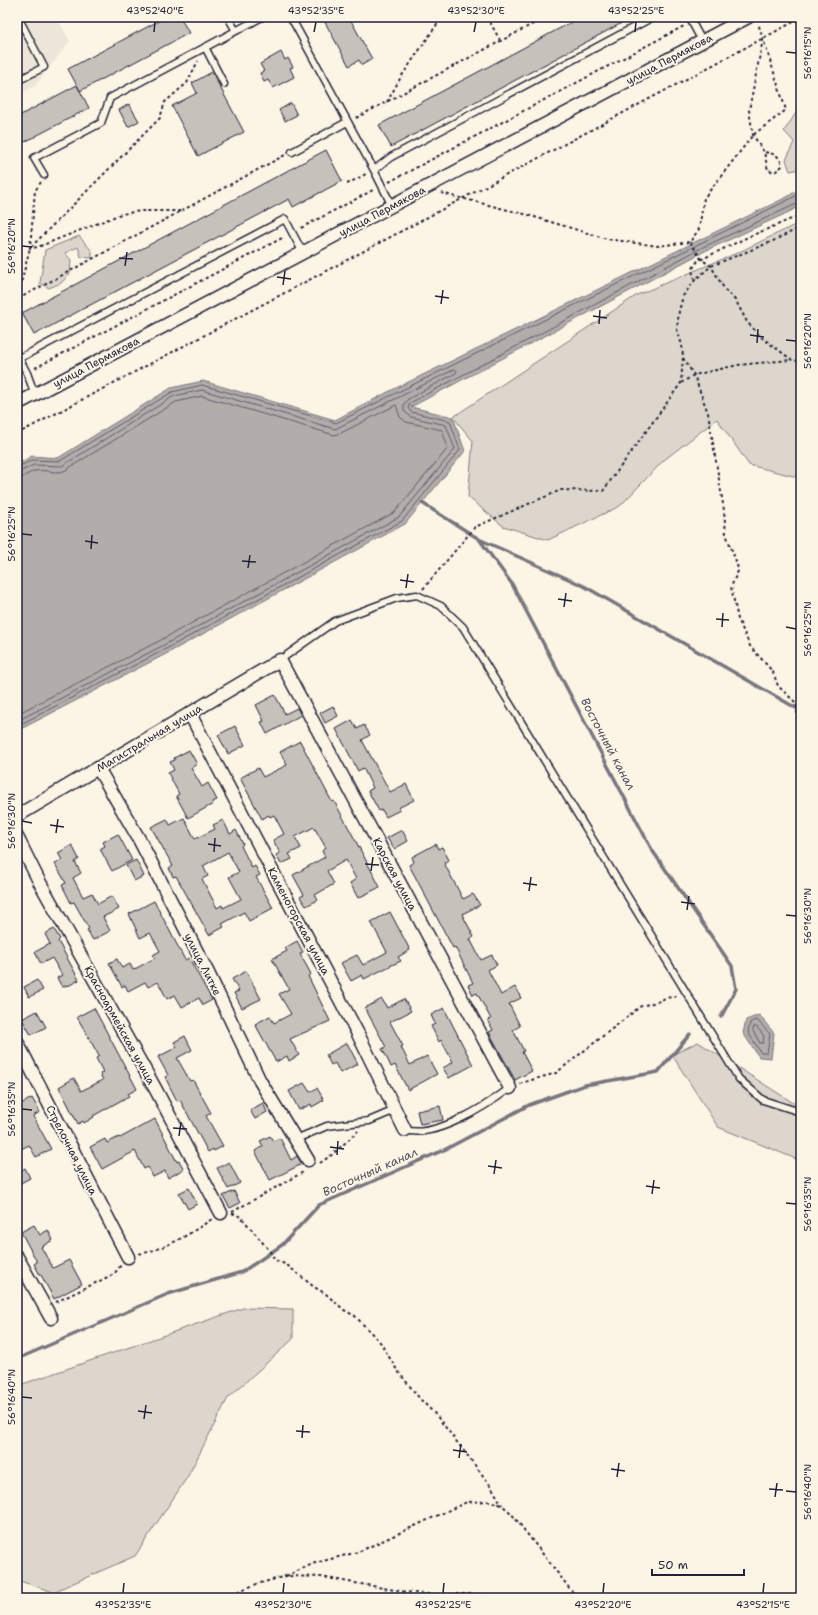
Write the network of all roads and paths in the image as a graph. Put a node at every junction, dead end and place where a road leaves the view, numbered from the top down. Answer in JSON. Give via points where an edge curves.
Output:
{"nodes":[{"id":1,"x":18,"y":17,"type":"edge"},
{"id":2,"x":228,"y":17,"type":"edge"},
{"id":3,"x":262,"y":17,"type":"edge"},
{"id":4,"x":289,"y":17,"type":"edge"},
{"id":5,"x":442,"y":17,"type":"edge"},
{"id":6,"x":486,"y":17,"type":"edge"},
{"id":7,"x":546,"y":17,"type":"edge"},
{"id":8,"x":653,"y":17,"type":"edge"},
{"id":9,"x":748,"y":17,"type":"edge"},
{"id":10,"x":755,"y":17,"type":"edge"},
{"id":11,"x":801,"y":18,"type":"edge"},
{"id":12,"x":690,"y":19,"type":"edge"},
{"id":13,"x":236,"y":31,"type":"junction"},
{"id":14,"x":764,"y":38,"type":"junction"},
{"id":15,"x":500,"y":40,"type":"junction"},
{"id":16,"x":702,"y":41,"type":"junction"},
{"id":17,"x":205,"y":48,"type":"junction"},
{"id":18,"x":17,"y":81,"type":"edge"},
{"id":19,"x":224,"y":84,"type":"dead end"},
{"id":20,"x":386,"y":102,"type":"junction"},
{"id":21,"x":347,"y":122,"type":"junction"},
{"id":22,"x":753,"y":135,"type":"junction"},
{"id":23,"x":292,"y":152,"type":"joint"},
{"id":24,"x":764,"y":152,"type":"junction"},
{"id":25,"x":374,"y":170,"type":"junction"},
{"id":26,"x":44,"y":175,"type":"joint"},
{"id":27,"x":348,"y":184,"type":"dead end"},
{"id":28,"x":381,"y":186,"type":"junction"},
{"id":29,"x":425,"y":188,"type":"junction"},
{"id":30,"x":463,"y":199,"type":"junction"},
{"id":31,"x":392,"y":206,"type":"junction"},
{"id":32,"x":182,"y":211,"type":"junction"},
{"id":33,"x":801,"y":215,"type":"edge"},
{"id":34,"x":801,"y":227,"type":"edge"},
{"id":35,"x":292,"y":233,"type":"junction"},
{"id":36,"x":690,"y":242,"type":"junction"},
{"id":37,"x":30,"y":248,"type":"junction"},
{"id":38,"x":303,"y":253,"type":"junction"},
{"id":39,"x":701,"y":260,"type":"junction"},
{"id":40,"x":711,"y":266,"type":"junction"},
{"id":41,"x":695,"y":280,"type":"junction"},
{"id":42,"x":17,"y":300,"type":"edge"},
{"id":43,"x":18,"y":356,"type":"edge"},
{"id":44,"x":683,"y":357,"type":"junction"},
{"id":45,"x":792,"y":360,"type":"junction"},
{"id":46,"x":801,"y":363,"type":"edge"},
{"id":47,"x":27,"y":373,"type":"junction"},
{"id":48,"x":694,"y":375,"type":"junction"},
{"id":49,"x":681,"y":383,"type":"junction"},
{"id":50,"x":35,"y":395,"type":"junction"},
{"id":51,"x":17,"y":404,"type":"edge"},
{"id":52,"x":17,"y":434,"type":"edge"},
{"id":53,"x":417,"y":595,"type":"junction"},
{"id":54,"x":280,"y":660,"type":"junction"},
{"id":55,"x":190,"y":714,"type":"junction"},
{"id":56,"x":801,"y":728,"type":"edge"},
{"id":57,"x":98,"y":768,"type":"junction"},
{"id":58,"x":17,"y":816,"type":"edge"},
{"id":59,"x":17,"y":837,"type":"edge"},
{"id":60,"x":687,"y":996,"type":"junction"},
{"id":61,"x":17,"y":1042,"type":"edge"},
{"id":62,"x":510,"y":1088,"type":"junction"},
{"id":63,"x":395,"y":1110,"type":"junction"},
{"id":64,"x":801,"y":1110,"type":"edge"},
{"id":65,"x":405,"y":1130,"type":"joint"},
{"id":66,"x":296,"y":1139,"type":"junction"},
{"id":67,"x":308,"y":1160,"type":"dead end"},
{"id":68,"x":226,"y":1213,"type":"joint"},
{"id":69,"x":17,"y":1257,"type":"edge"},
{"id":70,"x":128,"y":1257,"type":"dead end"},
{"id":71,"x":51,"y":1318,"type":"dead end"},
{"id":72,"x":502,"y":1505,"type":"junction"},
{"id":73,"x":286,"y":1576,"type":"junction"},
{"id":74,"x":221,"y":1598,"type":"edge"},
{"id":75,"x":502,"y":1598,"type":"edge"},
{"id":76,"x":577,"y":1598,"type":"edge"}],
"edges":[{"from":1,"to":18,"type":"lane","via":[[44,67]]},
{"from":2,"to":13,"type":"lane"},
{"from":3,"to":13,"type":"lane"},
{"from":4,"to":21,"type":"lane"},
{"from":5,"to":20,"type":"path"},
{"from":6,"to":15,"type":"path"},
{"from":7,"to":15,"type":"path"},
{"from":8,"to":25,"type":"lane","via":[[391,157]]},
{"from":9,"to":16,"type":"street","name":"улица Пермякова"},
{"from":10,"to":14,"type":"path"},
{"from":11,"to":14,"type":"path"},
{"from":12,"to":16,"type":"lane"},
{"from":12,"to":28,"type":"path"},
{"from":13,"to":17,"type":"lane"},
{"from":14,"to":22,"type":"path","via":[[749,110]]},
{"from":14,"to":22,"type":"path","via":[[786,110]]},
{"from":14,"to":30,"type":"path"},
{"from":15,"to":20,"type":"path"},
{"from":16,"to":29,"type":"street","name":"улица Пермякова"},
{"from":17,"to":19,"type":"lane"},
{"from":17,"to":26,"type":"lane","via":[[110,98],[101,122],[34,158]]},
{"from":17,"to":37,"type":"path","via":[[187,83],[166,102],[160,118]]},
{"from":20,"to":21,"type":"path"},
{"from":21,"to":23,"type":"lane"},
{"from":21,"to":25,"type":"lane"},
{"from":22,"to":24,"type":"path"},
{"from":22,"to":36,"type":"path","via":[[704,198],[699,228]]},
{"from":23,"to":32,"type":"path"},
{"from":24,"to":24,"type":"path","via":[[768,170],[775,172],[782,166],[781,159]]},
{"from":25,"to":27,"type":"path"},
{"from":25,"to":28,"type":"lane"},
{"from":26,"to":37,"type":"path","via":[[36,191]]},
{"from":28,"to":31,"type":"lane"},
{"from":28,"to":35,"type":"path"},
{"from":29,"to":30,"type":"path"},
{"from":29,"to":31,"type":"street","name":"улица Пермякова"},
{"from":30,"to":36,"type":"path","via":[[607,239],[658,246]]},
{"from":30,"to":52,"type":"path"},
{"from":31,"to":38,"type":"street","name":"улица Пермякова"},
{"from":32,"to":37,"type":"path","via":[[141,211],[121,214]]},
{"from":32,"to":42,"type":"path"},
{"from":33,"to":39,"type":"path"},
{"from":34,"to":40,"type":"path"},
{"from":35,"to":38,"type":"lane"},
{"from":35,"to":43,"type":"lane","via":[[285,219]]},
{"from":35,"to":47,"type":"path"},
{"from":36,"to":39,"type":"path"},
{"from":37,"to":42,"type":"path"},
{"from":38,"to":50,"type":"street","name":"улица Пермякова"},
{"from":39,"to":40,"type":"path"},
{"from":39,"to":41,"type":"path","via":[[693,267]]},
{"from":40,"to":41,"type":"path"},
{"from":40,"to":45,"type":"path","via":[[725,290],[736,301],[747,322],[761,337]]},
{"from":41,"to":44,"type":"path","via":[[683,296],[679,311],[677,329]]},
{"from":43,"to":47,"type":"lane"},
{"from":44,"to":48,"type":"path"},
{"from":44,"to":49,"type":"path"},
{"from":45,"to":46,"type":"path"},
{"from":45,"to":48,"type":"path","via":[[738,365]]},
{"from":47,"to":50,"type":"lane"},
{"from":48,"to":49,"type":"path"},
{"from":48,"to":56,"type":"path","via":[[708,413],[726,534],[737,564],[738,571],[731,587],[738,619],[750,646],[773,672],[778,686],[795,702]]},
{"from":49,"to":53,"type":"path","via":[[603,492],[561,490],[475,527]]},
{"from":50,"to":51,"type":"street","name":"улица Пермякова"},
{"from":53,"to":54,"type":"lane","via":[[397,598],[335,621]]},
{"from":53,"to":60,"type":"lane","via":[[441,606],[462,627]]},
{"from":54,"to":55,"type":"street","name":"Магистральная улица"},
{"from":54,"to":62,"type":"street","name":"Карская улица"},
{"from":55,"to":57,"type":"street","name":"Магистральная улица"},
{"from":55,"to":63,"type":"street","name":"Каменогорская улица","via":[[357,1032]]},
{"from":57,"to":58,"type":"street","name":"Магистральная улица"},
{"from":57,"to":66,"type":"street","name":"улица Литке","via":[[213,982],[260,1081]]},
{"from":59,"to":68,"type":"street","name":"Красноармейская улица"},
{"from":60,"to":62,"type":"path","via":[[665,998],[641,1006],[556,1073],[533,1078]]},
{"from":60,"to":64,"type":"lane","via":[[738,1079],[763,1100]]},
{"from":61,"to":70,"type":"street","name":"Стрелочная улица"},
{"from":62,"to":65,"type":"lane","via":[[492,1101],[445,1126],[426,1131]]},
{"from":63,"to":65,"type":"street","name":"Каменогорская улица"},
{"from":63,"to":66,"type":"lane","via":[[369,1121],[327,1126]]},
{"from":66,"to":67,"type":"street","name":"улица Литке"},
{"from":68,"to":72,"type":"path","via":[[241,1217],[275,1260],[287,1265],[355,1316],[380,1342],[397,1370],[436,1415],[491,1486]]},
{"from":69,"to":71,"type":"street"},
{"from":72,"to":73,"type":"path","via":[[490,1501],[467,1502],[358,1552],[315,1564]]},
{"from":72,"to":76,"type":"path"},
{"from":73,"to":74,"type":"path"},
{"from":73,"to":75,"type":"path","via":[[321,1577],[424,1594],[484,1594]]}]}
